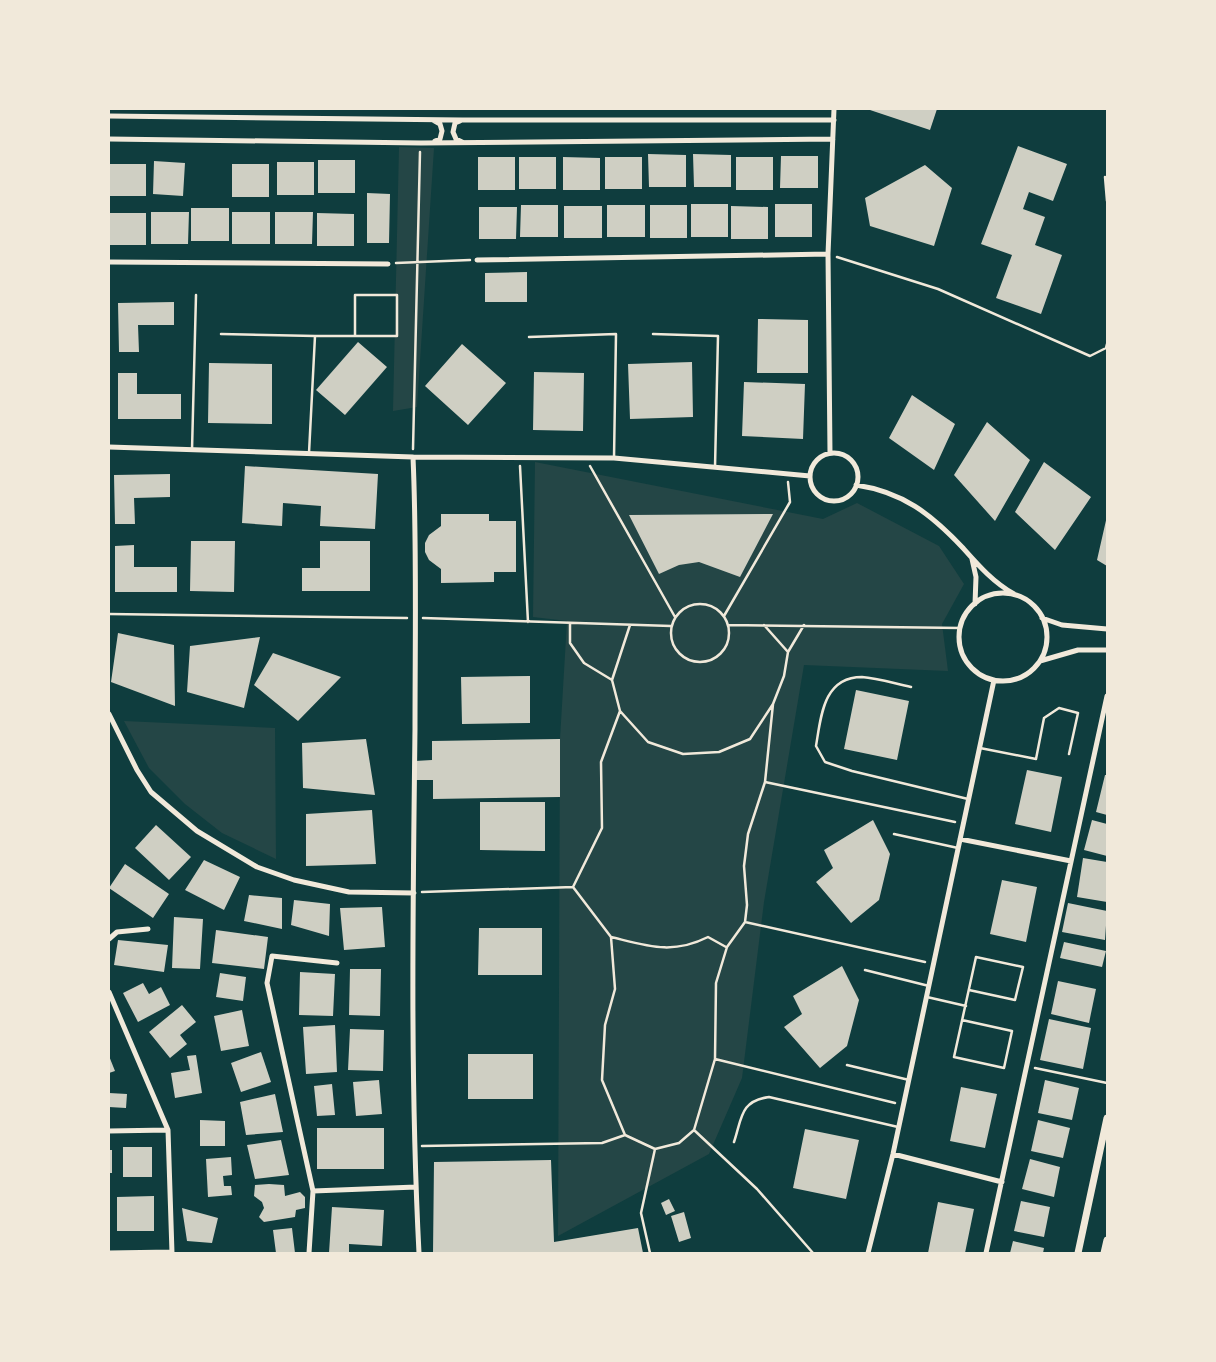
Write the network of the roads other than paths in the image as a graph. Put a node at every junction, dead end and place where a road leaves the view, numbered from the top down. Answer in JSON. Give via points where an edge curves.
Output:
{"nodes":[{"id":1,"x":834,"y":109,"type":"edge"},
{"id":2,"x":109,"y":116,"type":"edge"},
{"id":3,"x":433,"y":120,"type":"junction"},
{"id":4,"x":462,"y":120,"type":"junction"},
{"id":5,"x":834,"y":120,"type":"junction"},
{"id":6,"x":833,"y":139,"type":"junction"},
{"id":7,"x":109,"y":140,"type":"edge"},
{"id":8,"x":464,"y":142,"type":"junction"},
{"id":9,"x":432,"y":143,"type":"junction"},
{"id":10,"x":828,"y":254,"type":"junction"},
{"id":11,"x":476,"y":260,"type":"road end"},
{"id":12,"x":109,"y":262,"type":"edge"},
{"id":13,"x":388,"y":264,"type":"road end"},
{"id":14,"x":196,"y":295,"type":"dead end"},
{"id":15,"x":220,"y":334,"type":"dead end"},
{"id":16,"x":653,"y":334,"type":"dead end"},
{"id":17,"x":315,"y":336,"type":"junction"},
{"id":18,"x":355,"y":336,"type":"junction"},
{"id":19,"x":529,"y":337,"type":"dead end"},
{"id":20,"x":109,"y":447,"type":"edge"},
{"id":21,"x":192,"y":450,"type":"junction"},
{"id":22,"x":309,"y":453,"type":"junction"},
{"id":23,"x":830,"y":453,"type":"junction"},
{"id":24,"x":413,"y":457,"type":"junction"},
{"id":25,"x":614,"y":458,"type":"junction"},
{"id":26,"x":715,"y":467,"type":"junction"},
{"id":27,"x":810,"y":476,"type":"junction"},
{"id":28,"x":856,"y":485,"type":"junction"},
{"id":29,"x":972,"y":558,"type":"junction"},
{"id":30,"x":1025,"y":600,"type":"junction"},
{"id":31,"x":975,"y":604,"type":"junction"},
{"id":32,"x":1042,"y":618,"type":"junction"},
{"id":33,"x":1107,"y":629,"type":"edge"},
{"id":34,"x":1107,"y":650,"type":"edge"},
{"id":35,"x":1040,"y":660,"type":"junction"},
{"id":36,"x":994,"y":680,"type":"junction"},
{"id":37,"x":911,"y":687,"type":"dead end"},
{"id":38,"x":1107,"y":696,"type":"edge"},
{"id":39,"x":109,"y":714,"type":"edge"},
{"id":40,"x":980,"y":748,"type":"junction"},
{"id":41,"x":1069,"y":754,"type":"dead end"},
{"id":42,"x":969,"y":799,"type":"junction"},
{"id":43,"x":894,"y":834,"type":"dead end"},
{"id":44,"x":960,"y":839,"type":"junction"},
{"id":45,"x":958,"y":848,"type":"junction"},
{"id":46,"x":1071,"y":861,"type":"junction"},
{"id":47,"x":414,"y":893,"type":"junction"},
{"id":48,"x":148,"y":929,"type":"dead end"},
{"id":49,"x":109,"y":939,"type":"edge"},
{"id":50,"x":337,"y":964,"type":"dead end"},
{"id":51,"x":865,"y":970,"type":"dead end"},
{"id":52,"x":929,"y":986,"type":"junction"},
{"id":53,"x":969,"y":990,"type":"junction"},
{"id":54,"x":109,"y":992,"type":"edge"},
{"id":55,"x":926,"y":997,"type":"junction"},
{"id":56,"x":966,"y":1006,"type":"junction"},
{"id":57,"x":962,"y":1020,"type":"junction"},
{"id":58,"x":847,"y":1065,"type":"dead end"},
{"id":59,"x":909,"y":1080,"type":"junction"},
{"id":60,"x":1107,"y":1118,"type":"edge"},
{"id":61,"x":899,"y":1128,"type":"junction"},
{"id":62,"x":168,"y":1130,"type":"junction"},
{"id":63,"x":109,"y":1132,"type":"edge"},
{"id":64,"x":734,"y":1142,"type":"dead end"},
{"id":65,"x":894,"y":1154,"type":"junction"},
{"id":66,"x":1002,"y":1182,"type":"junction"},
{"id":67,"x":416,"y":1186,"type":"junction"},
{"id":68,"x":313,"y":1191,"type":"junction"},
{"id":69,"x":1107,"y":1240,"type":"edge"},
{"id":70,"x":109,"y":1252,"type":"edge"},
{"id":71,"x":172,"y":1253,"type":"edge"},
{"id":72,"x":308,"y":1253,"type":"edge"},
{"id":73,"x":419,"y":1253,"type":"edge"},
{"id":74,"x":868,"y":1253,"type":"edge"},
{"id":75,"x":986,"y":1253,"type":"edge"},
{"id":76,"x":1078,"y":1253,"type":"edge"},
{"id":77,"x":1104,"y":1253,"type":"edge"}],
"edges":[{"from":1,"to":5,"type":"street"},
{"from":2,"to":3,"type":"street"},
{"from":3,"to":4,"type":"street"},
{"from":3,"to":9,"type":"street","via":[[440,124],[442,131],[440,139]]},
{"from":4,"to":5,"type":"street"},
{"from":4,"to":8,"type":"street","via":[[455,123],[453,132],[456,139]]},
{"from":5,"to":6,"type":"street"},
{"from":6,"to":8,"type":"street"},
{"from":6,"to":10,"type":"street"},
{"from":7,"to":9,"type":"street"},
{"from":8,"to":9,"type":"street"},
{"from":10,"to":11,"type":"street"},
{"from":10,"to":23,"type":"street"},
{"from":12,"to":13,"type":"street"},
{"from":14,"to":21,"type":"lane"},
{"from":15,"to":17,"type":"lane"},
{"from":16,"to":26,"type":"lane","via":[[718,336]]},
{"from":17,"to":18,"type":"lane"},
{"from":17,"to":22,"type":"lane"},
{"from":18,"to":18,"type":"lane","via":[[397,336],[397,295],[355,295]]},
{"from":19,"to":25,"type":"lane","via":[[616,334]]},
{"from":20,"to":21,"type":"street"},
{"from":21,"to":22,"type":"street"},
{"from":22,"to":24,"type":"street"},
{"from":23,"to":27,"type":"street","via":[[816,461]]},
{"from":23,"to":28,"type":"street","via":[[852,462],[856,469]]},
{"from":24,"to":25,"type":"street"},
{"from":24,"to":47,"type":"street","via":[[416,523]]},
{"from":25,"to":26,"type":"street"},
{"from":26,"to":27,"type":"street"},
{"from":27,"to":28,"type":"street","via":[[819,496],[832,501],[846,497]]},
{"from":28,"to":29,"type":"street","via":[[875,488],[910,502],[952,536]]},
{"from":29,"to":30,"type":"street","via":[[996,582]]},
{"from":29,"to":31,"type":"street","via":[[976,577]]},
{"from":30,"to":31,"type":"street","via":[[1005,594],[994,595]]},
{"from":30,"to":32,"type":"street"},
{"from":31,"to":36,"type":"street","via":[[968,611],[959,637],[964,657],[976,672]]},
{"from":32,"to":33,"type":"street","via":[[1062,625]]},
{"from":32,"to":35,"type":"street","via":[[1046,626],[1046,644]]},
{"from":34,"to":35,"type":"street","via":[[1078,650]]},
{"from":35,"to":36,"type":"street","via":[[1020,678]]},
{"from":36,"to":40,"type":"street"},
{"from":37,"to":42,"type":"lane","via":[[862,677],[842,681],[831,689],[816,746],[825,762]]},
{"from":38,"to":46,"type":"street"},
{"from":39,"to":47,"type":"street","via":[[151,792],[197,830],[257,867],[294,880],[349,892]]},
{"from":40,"to":41,"type":"lane","via":[[1036,759],[1044,718],[1059,708],[1078,713]]},
{"from":40,"to":42,"type":"street"},
{"from":42,"to":44,"type":"street"},
{"from":43,"to":45,"type":"lane"},
{"from":44,"to":45,"type":"street"},
{"from":44,"to":46,"type":"street"},
{"from":45,"to":52,"type":"street"},
{"from":46,"to":66,"type":"street"},
{"from":47,"to":67,"type":"street"},
{"from":48,"to":49,"type":"street","via":[[117,932]]},
{"from":50,"to":68,"type":"street","via":[[272,956],[267,983]]},
{"from":51,"to":52,"type":"lane"},
{"from":52,"to":55,"type":"street"},
{"from":53,"to":53,"type":"lane","via":[[1015,1000],[1022,967],[976,957]]},
{"from":53,"to":56,"type":"lane"},
{"from":54,"to":62,"type":"street"},
{"from":55,"to":56,"type":"lane"},
{"from":55,"to":59,"type":"street"},
{"from":56,"to":57,"type":"lane"},
{"from":57,"to":57,"type":"lane","via":[[954,1057],[1004,1068],[1012,1031]]},
{"from":58,"to":59,"type":"lane"},
{"from":59,"to":61,"type":"street"},
{"from":60,"to":76,"type":"street"},
{"from":61,"to":64,"type":"lane","via":[[769,1097],[756,1099],[745,1108]]},
{"from":61,"to":65,"type":"street"},
{"from":62,"to":63,"type":"street"},
{"from":62,"to":71,"type":"street"},
{"from":65,"to":66,"type":"street"},
{"from":65,"to":74,"type":"street"},
{"from":66,"to":75,"type":"street"},
{"from":67,"to":68,"type":"street"},
{"from":67,"to":73,"type":"street"},
{"from":68,"to":72,"type":"street"},
{"from":69,"to":77,"type":"street"},
{"from":70,"to":71,"type":"street"}]}
